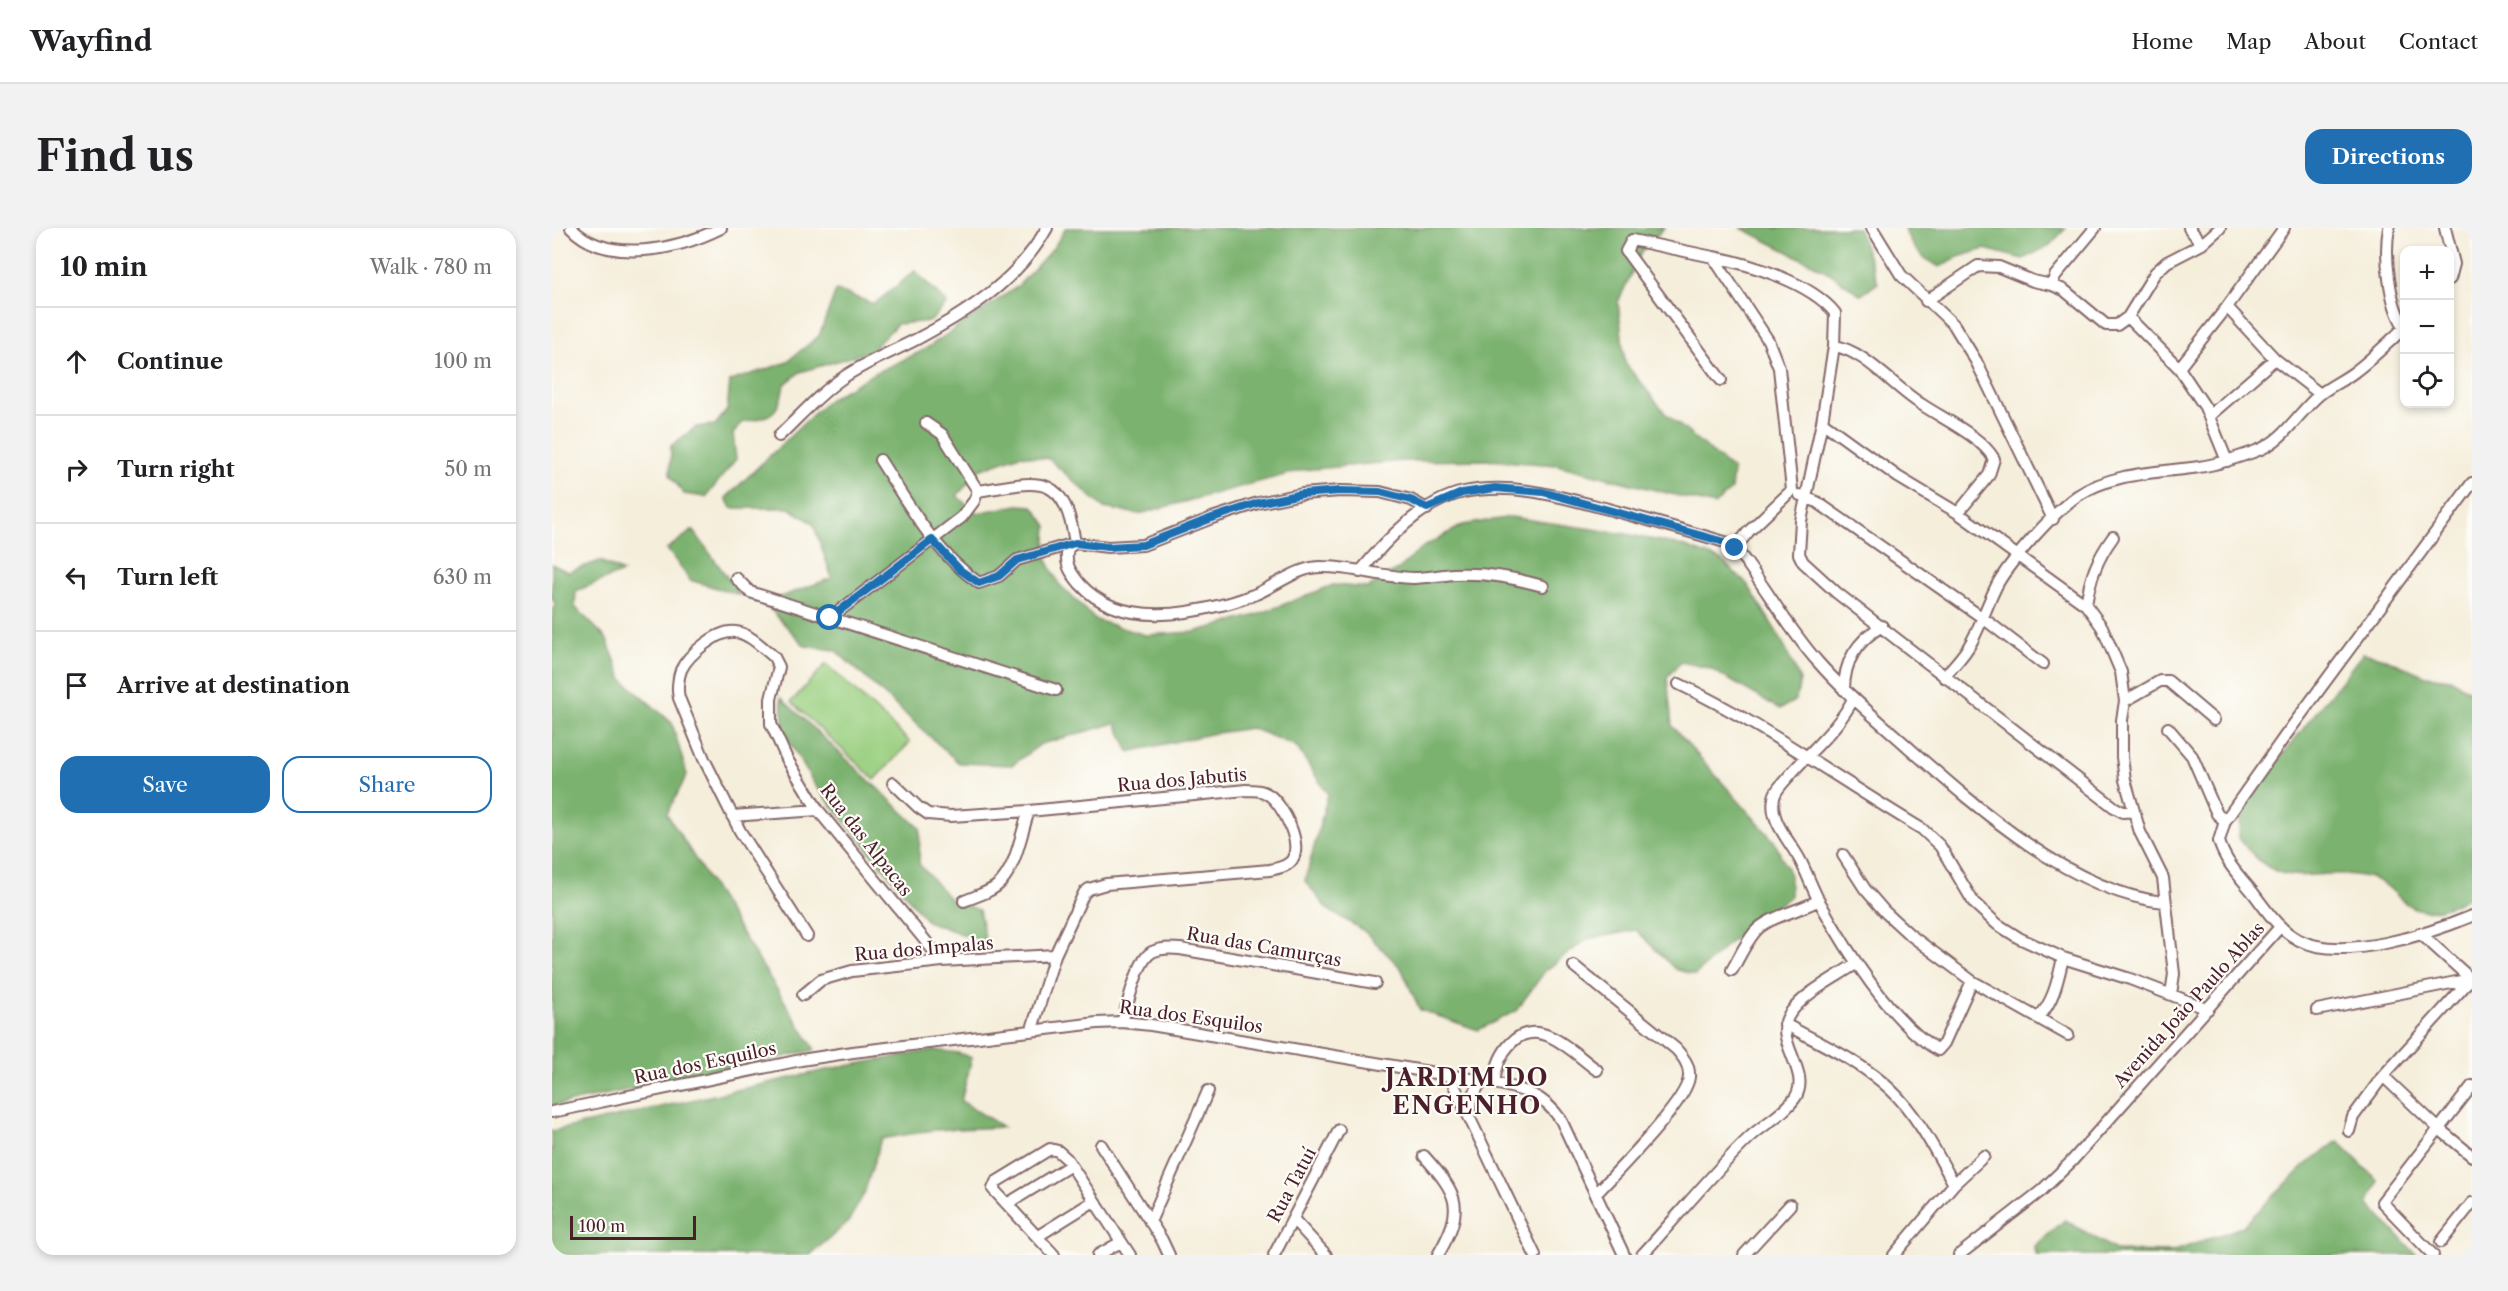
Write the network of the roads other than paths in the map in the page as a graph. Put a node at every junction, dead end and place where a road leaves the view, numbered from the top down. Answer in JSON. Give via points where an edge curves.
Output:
{"nodes":[{"id":1,"x":571,"y":228,"type":"edge"},
{"id":2,"x":721,"y":228,"type":"edge"},
{"id":3,"x":1047,"y":228,"type":"edge"},
{"id":4,"x":1872,"y":228,"type":"edge"},
{"id":5,"x":2095,"y":228,"type":"edge"},
{"id":6,"x":2189,"y":228,"type":"edge"},
{"id":7,"x":2220,"y":228,"type":"edge"},
{"id":8,"x":2284,"y":228,"type":"edge"},
{"id":9,"x":2389,"y":228,"type":"edge"},
{"id":10,"x":2445,"y":228,"type":"edge"},
{"id":11,"x":2202,"y":244,"type":"junction"},
{"id":12,"x":2450,"y":246,"type":"edge"},
{"id":13,"x":1713,"y":257,"type":"junction"},
{"id":14,"x":2052,"y":285,"type":"junction"},
{"id":15,"x":1926,"y":301,"type":"junction"},
{"id":16,"x":2227,"y":307,"type":"junction"},
{"id":17,"x":2128,"y":317,"type":"junction"},
{"id":18,"x":2400,"y":319,"type":"edge"},
{"id":19,"x":2400,"y":331,"type":"edge"},
{"id":20,"x":1834,"y":346,"type":"junction"},
{"id":21,"x":2275,"y":359,"type":"junction"},
{"id":22,"x":2178,"y":368,"type":"junction"},
{"id":23,"x":1721,"y":380,"type":"dead end"},
{"id":24,"x":2320,"y":394,"type":"junction"},
{"id":25,"x":2209,"y":416,"type":"junction"},
{"id":26,"x":1822,"y":422,"type":"junction"},
{"id":27,"x":927,"y":423,"type":"dead end"},
{"id":28,"x":779,"y":436,"type":"dead end"},
{"id":29,"x":880,"y":460,"type":"dead end"},
{"id":30,"x":2227,"y":461,"type":"junction"},
{"id":31,"x":2472,"y":483,"type":"edge"},
{"id":32,"x":1792,"y":490,"type":"junction"},
{"id":33,"x":978,"y":491,"type":"junction"},
{"id":34,"x":1806,"y":498,"type":"junction"},
{"id":35,"x":1427,"y":508,"type":"junction"},
{"id":36,"x":1958,"y":513,"type":"junction"},
{"id":37,"x":2053,"y":519,"type":"junction"},
{"id":38,"x":2114,"y":537,"type":"dead end"},
{"id":39,"x":932,"y":540,"type":"junction"},
{"id":40,"x":1075,"y":543,"type":"junction"},
{"id":41,"x":1735,"y":548,"type":"junction"},
{"id":42,"x":2016,"y":556,"type":"junction"},
{"id":43,"x":1360,"y":572,"type":"junction"},
{"id":44,"x":736,"y":578,"type":"dead end"},
{"id":45,"x":1543,"y":586,"type":"dead end"},
{"id":46,"x":2086,"y":605,"type":"junction"},
{"id":47,"x":830,"y":618,"type":"junction"},
{"id":48,"x":1983,"y":618,"type":"junction"},
{"id":49,"x":1882,"y":627,"type":"junction"},
{"id":50,"x":2043,"y":664,"type":"dead end"},
{"id":51,"x":1944,"y":676,"type":"junction"},
{"id":52,"x":1679,"y":684,"type":"dead end"},
{"id":53,"x":1056,"y":690,"type":"dead end"},
{"id":54,"x":1844,"y":690,"type":"junction"},
{"id":55,"x":1853,"y":699,"type":"junction"},
{"id":56,"x":2124,"y":700,"type":"junction"},
{"id":57,"x":2214,"y":720,"type":"dead end"},
{"id":58,"x":2168,"y":728,"type":"dead end"},
{"id":59,"x":1806,"y":755,"type":"junction"},
{"id":60,"x":893,"y":783,"type":"dead end"},
{"id":61,"x":818,"y":810,"type":"junction"},
{"id":62,"x":1029,"y":811,"type":"junction"},
{"id":63,"x":2133,"y":811,"type":"junction"},
{"id":64,"x":732,"y":816,"type":"junction"},
{"id":65,"x":2225,"y":821,"type":"junction"},
{"id":66,"x":1843,"y":855,"type":"dead end"},
{"id":67,"x":1819,"y":900,"type":"junction"},
{"id":68,"x":964,"y":901,"type":"dead end"},
{"id":69,"x":2164,"y":902,"type":"junction"},
{"id":70,"x":2472,"y":916,"type":"edge"},
{"id":71,"x":2280,"y":927,"type":"junction"},
{"id":72,"x":2420,"y":933,"type":"junction"},
{"id":73,"x":807,"y":936,"type":"dead end"},
{"id":74,"x":1055,"y":955,"type":"junction"},
{"id":75,"x":2063,"y":958,"type":"junction"},
{"id":76,"x":942,"y":961,"type":"junction"},
{"id":77,"x":1857,"y":963,"type":"junction"},
{"id":78,"x":1574,"y":966,"type":"dead end"},
{"id":79,"x":1732,"y":970,"type":"dead end"},
{"id":80,"x":2471,"y":979,"type":"edge"},
{"id":81,"x":1972,"y":981,"type":"junction"},
{"id":82,"x":1375,"y":983,"type":"dead end"},
{"id":83,"x":2171,"y":994,"type":"junction"},
{"id":84,"x":803,"y":995,"type":"dead end"},
{"id":85,"x":2208,"y":1008,"type":"junction"},
{"id":86,"x":2317,"y":1010,"type":"dead end"},
{"id":87,"x":2039,"y":1017,"type":"junction"},
{"id":88,"x":1122,"y":1022,"type":"junction"},
{"id":89,"x":1785,"y":1024,"type":"junction"},
{"id":90,"x":1032,"y":1029,"type":"junction"},
{"id":91,"x":2068,"y":1035,"type":"dead end"},
{"id":92,"x":1597,"y":1071,"type":"dead end"},
{"id":93,"x":2383,"y":1076,"type":"junction"},
{"id":94,"x":1450,"y":1077,"type":"junction"},
{"id":95,"x":1481,"y":1082,"type":"junction"},
{"id":96,"x":1494,"y":1083,"type":"junction"},
{"id":97,"x":2472,"y":1086,"type":"edge"},
{"id":98,"x":1208,"y":1091,"type":"dead end"},
{"id":99,"x":552,"y":1112,"type":"edge"},
{"id":100,"x":1469,"y":1113,"type":"junction"},
{"id":101,"x":2438,"y":1128,"type":"junction"},
{"id":102,"x":1339,"y":1130,"type":"dead end"},
{"id":103,"x":2349,"y":1131,"type":"dead end"},
{"id":104,"x":1101,"y":1145,"type":"dead end"},
{"id":105,"x":1424,"y":1156,"type":"dead end"},
{"id":106,"x":1984,"y":1156,"type":"dead end"},
{"id":107,"x":2472,"y":1156,"type":"edge"},
{"id":108,"x":1071,"y":1165,"type":"junction"},
{"id":109,"x":1954,"y":1184,"type":"junction"},
{"id":110,"x":1596,"y":1194,"type":"junction"},
{"id":111,"x":1094,"y":1201,"type":"junction"},
{"id":112,"x":2472,"y":1203,"type":"edge"},
{"id":113,"x":1007,"y":1204,"type":"junction"},
{"id":114,"x":1790,"y":1205,"type":"dead end"},
{"id":115,"x":1293,"y":1219,"type":"junction"},
{"id":116,"x":1150,"y":1222,"type":"junction"},
{"id":117,"x":1038,"y":1236,"type":"junction"},
{"id":118,"x":1121,"y":1242,"type":"junction"},
{"id":119,"x":2441,"y":1242,"type":"dead end"},
{"id":120,"x":1054,"y":1255,"type":"edge"},
{"id":121,"x":1098,"y":1255,"type":"edge"},
{"id":122,"x":1130,"y":1255,"type":"edge"},
{"id":123,"x":1169,"y":1255,"type":"edge"},
{"id":124,"x":1274,"y":1255,"type":"edge"},
{"id":125,"x":1326,"y":1255,"type":"edge"},
{"id":126,"x":1438,"y":1255,"type":"edge"},
{"id":127,"x":1535,"y":1255,"type":"edge"},
{"id":128,"x":1624,"y":1255,"type":"edge"},
{"id":129,"x":1642,"y":1255,"type":"edge"},
{"id":130,"x":1744,"y":1255,"type":"edge"},
{"id":131,"x":1894,"y":1255,"type":"edge"},
{"id":132,"x":1959,"y":1255,"type":"edge"},
{"id":133,"x":2433,"y":1255,"type":"edge"}],
"edges":[{"from":1,"to":2,"type":"street","via":[[596,245],[656,250]]},
{"from":3,"to":28,"type":"street","via":[[1024,263],[1005,282],[918,338],[842,378]]},
{"from":4,"to":15,"type":"street","via":[[1901,275]]},
{"from":5,"to":14,"type":"street","via":[[2055,276]]},
{"from":6,"to":11,"type":"street"},
{"from":7,"to":11,"type":"street"},
{"from":8,"to":16,"type":"street"},
{"from":9,"to":18,"type":"street","via":[[2386,251]]},
{"from":10,"to":12,"type":"street"},
{"from":11,"to":17,"type":"street","via":[[2154,273]]},
{"from":13,"to":20,"type":"street","via":[[1772,275],[1826,301],[1835,313]]},
{"from":13,"to":23,"type":"street","via":[[1632,240],[1626,251]]},
{"from":13,"to":32,"type":"street","via":[[1767,340],[1779,368]]},
{"from":14,"to":15,"type":"street","via":[[1999,267],[1978,266]]},
{"from":14,"to":17,"type":"street","via":[[2064,290],[2106,325],[2117,325]]},
{"from":15,"to":37,"type":"street","via":[[1954,325],[1976,361]]},
{"from":16,"to":21,"type":"street"},
{"from":16,"to":22,"type":"street"},
{"from":17,"to":22,"type":"street"},
{"from":19,"to":24,"type":"street","via":[[2355,372]]},
{"from":20,"to":26,"type":"street"},
{"from":20,"to":36,"type":"street","via":[[1857,355],[1989,450],[1994,459],[1989,475]]},
{"from":21,"to":24,"type":"street"},
{"from":21,"to":25,"type":"street"},
{"from":22,"to":25,"type":"street"},
{"from":24,"to":30,"type":"street","via":[[2273,443]]},
{"from":25,"to":30,"type":"street"},
{"from":26,"to":34,"type":"street"},
{"from":26,"to":36,"type":"street","via":[[1898,477]]},
{"from":27,"to":33,"type":"street","via":[[942,434]]},
{"from":29,"to":39,"type":"street"},
{"from":30,"to":37,"type":"street","via":[[2101,483],[2076,497]]},
{"from":31,"to":65,"type":"street","name":"Avenida João Paulo Ablas"},
{"from":32,"to":34,"type":"street"},
{"from":32,"to":41,"type":"street"},
{"from":33,"to":39,"type":"street","via":[[962,517]]},
{"from":33,"to":40,"type":"street","via":[[1024,483],[1044,486],[1059,494],[1068,508]]},
{"from":34,"to":48,"type":"street"},
{"from":34,"to":49,"type":"street","via":[[1798,554],[1837,593]]},
{"from":35,"to":40,"type":"street","via":[[1380,492],[1302,494],[1258,503],[1143,545],[1108,547]]},
{"from":35,"to":41,"type":"street","via":[[1462,493],[1495,488],[1543,492],[1679,528]]},
{"from":35,"to":43,"type":"street","via":[[1392,536]]},
{"from":36,"to":42,"type":"street"},
{"from":37,"to":42,"type":"street"},
{"from":38,"to":46,"type":"street","via":[[2094,569]]},
{"from":39,"to":40,"type":"street","via":[[960,570],[979,583],[999,576],[1017,560]]},
{"from":39,"to":47,"type":"street"},
{"from":40,"to":43,"type":"street","via":[[1068,548],[1065,559],[1071,573],[1084,588],[1108,604],[1134,613],[1159,614],[1221,605],[1321,566]]},
{"from":41,"to":54,"type":"street","via":[[1817,662]]},
{"from":42,"to":46,"type":"street"},
{"from":42,"to":48,"type":"street"},
{"from":43,"to":45,"type":"street","via":[[1414,578],[1502,575]]},
{"from":44,"to":47,"type":"street","via":[[750,592]]},
{"from":46,"to":56,"type":"street","via":[[2115,652]]},
{"from":47,"to":53,"type":"street"},
{"from":48,"to":50,"type":"street"},
{"from":48,"to":51,"type":"street","via":[[1962,657]]},
{"from":49,"to":51,"type":"street"},
{"from":49,"to":54,"type":"street","via":[[1866,636],[1850,658],[1844,672]]},
{"from":51,"to":63,"type":"street","via":[[2114,807],[2123,812]]},
{"from":52,"to":59,"type":"street","via":[[1725,705]]},
{"from":54,"to":55,"type":"street"},
{"from":55,"to":59,"type":"street"},
{"from":55,"to":69,"type":"street","via":[[2004,828],[2041,853],[2106,888]]},
{"from":56,"to":57,"type":"street","via":[[2160,681],[2168,681]]},
{"from":56,"to":63,"type":"street","via":[[2122,758]]},
{"from":58,"to":65,"type":"street","via":[[2192,756],[2217,814]]},
{"from":59,"to":67,"type":"street","via":[[1774,797],[1773,810]]},
{"from":59,"to":75,"type":"street","via":[[1922,830],[1940,846],[1974,903],[1997,924]]},
{"from":60,"to":62,"type":"street","name":"Rua dos Jabutis","via":[[918,807],[936,816]]},
{"from":61,"to":64,"type":"street"},
{"from":61,"to":64,"type":"street","name":"Rua das Alpacas","via":[[771,724],[778,662],[741,633],[730,631],[695,653],[681,670],[678,685],[687,720]]},
{"from":61,"to":76,"type":"street","name":"Rua das Alpacas"},
{"from":62,"to":68,"type":"street","via":[[1002,882]]},
{"from":62,"to":74,"type":"street","name":"Rua dos Jabutis","via":[[1256,790],[1269,795],[1285,814],[1295,849],[1289,862],[1270,870],[1106,884],[1089,889],[1080,897]]},
{"from":63,"to":69,"type":"street","via":[[2163,878]]},
{"from":64,"to":73,"type":"street"},
{"from":65,"to":71,"type":"street","name":"Avenida João Paulo Ablas","via":[[2219,841],[2221,849]]},
{"from":66,"to":81,"type":"street","via":[[1885,912]]},
{"from":67,"to":77,"type":"street"},
{"from":67,"to":79,"type":"street","via":[[1760,927]]},
{"from":69,"to":83,"type":"street","via":[[2174,974]]},
{"from":70,"to":72,"type":"street"},
{"from":71,"to":72,"type":"street","via":[[2297,939],[2326,949],[2370,946]]},
{"from":71,"to":85,"type":"street","name":"Avenida João Paulo Ablas"},
{"from":72,"to":80,"type":"street"},
{"from":74,"to":76,"type":"street","name":"Rua dos Impalas"},
{"from":74,"to":90,"type":"street","name":"Rua dos Jabutis"},
{"from":75,"to":83,"type":"street"},
{"from":75,"to":87,"type":"street","via":[[2047,1009]]},
{"from":76,"to":84,"type":"street","name":"Rua dos Impalas","via":[[835,975],[821,980]]},
{"from":77,"to":81,"type":"street","via":[[1911,1031],[1938,1050]]},
{"from":77,"to":89,"type":"street","via":[[1803,999]]},
{"from":78,"to":110,"type":"street","via":[[1676,1048],[1689,1069],[1689,1079],[1678,1101]]},
{"from":80,"to":86,"type":"street"},
{"from":80,"to":93,"type":"street"},
{"from":81,"to":87,"type":"street"},
{"from":82,"to":88,"type":"street","name":"Rua das Camurças","via":[[1163,949],[1150,953],[1142,962]]},
{"from":83,"to":85,"type":"street"},
{"from":85,"to":132,"type":"street","name":"Avenida João Paulo Ablas","via":[[2070,1162],[2033,1198]]},
{"from":87,"to":91,"type":"street"},
{"from":88,"to":90,"type":"street","name":"Rua dos Esquilos"},
{"from":88,"to":94,"type":"street","name":"Rua dos Esquilos","via":[[1194,1031]]},
{"from":89,"to":109,"type":"street","via":[[1890,1088],[1920,1127]]},
{"from":89,"to":129,"type":"street","via":[[1799,1087],[1795,1098],[1749,1138]]},
{"from":90,"to":99,"type":"street","name":"Rua dos Esquilos","via":[[801,1060]]},
{"from":92,"to":96,"type":"street","via":[[1557,1040],[1531,1033],[1504,1050]]},
{"from":93,"to":101,"type":"street"},
{"from":93,"to":103,"type":"street","via":[[2353,1117]]},
{"from":94,"to":95,"type":"street","name":"Rua dos Esquilos"},
{"from":94,"to":100,"type":"street"},
{"from":95,"to":96,"type":"street","name":"Rua dos Esquilos"},
{"from":95,"to":100,"type":"street","via":[[1471,1099]]},
{"from":96,"to":110,"type":"street","name":"Rua dos Esquilos","via":[[1533,1094],[1552,1108],[1569,1134]]},
{"from":97,"to":101,"type":"street"},
{"from":98,"to":116,"type":"street"},
{"from":100,"to":127,"type":"street"},
{"from":101,"to":107,"type":"street"},
{"from":101,"to":133,"type":"street","via":[[2382,1202]]},
{"from":102,"to":115,"type":"street","name":"Rua Tatuí"},
{"from":104,"to":116,"type":"street"},
{"from":105,"to":126,"type":"street","via":[[1444,1179],[1456,1206],[1448,1239]]},
{"from":106,"to":109,"type":"street"},
{"from":108,"to":111,"type":"street"},
{"from":108,"to":113,"type":"street"},
{"from":108,"to":113,"type":"street","via":[[1058,1151],[1046,1150],[993,1185]]},
{"from":109,"to":131,"type":"street"},
{"from":110,"to":128,"type":"street","name":"Rua dos Esquilos"},
{"from":111,"to":117,"type":"street"},
{"from":111,"to":118,"type":"street"},
{"from":112,"to":119,"type":"street"},
{"from":113,"to":117,"type":"street"},
{"from":114,"to":130,"type":"street"},
{"from":115,"to":124,"type":"street","name":"Rua Tatuí"},
{"from":115,"to":125,"type":"street"},
{"from":116,"to":123,"type":"street"},
{"from":117,"to":120,"type":"street"},
{"from":118,"to":121,"type":"street"},
{"from":118,"to":122,"type":"street"}]}
